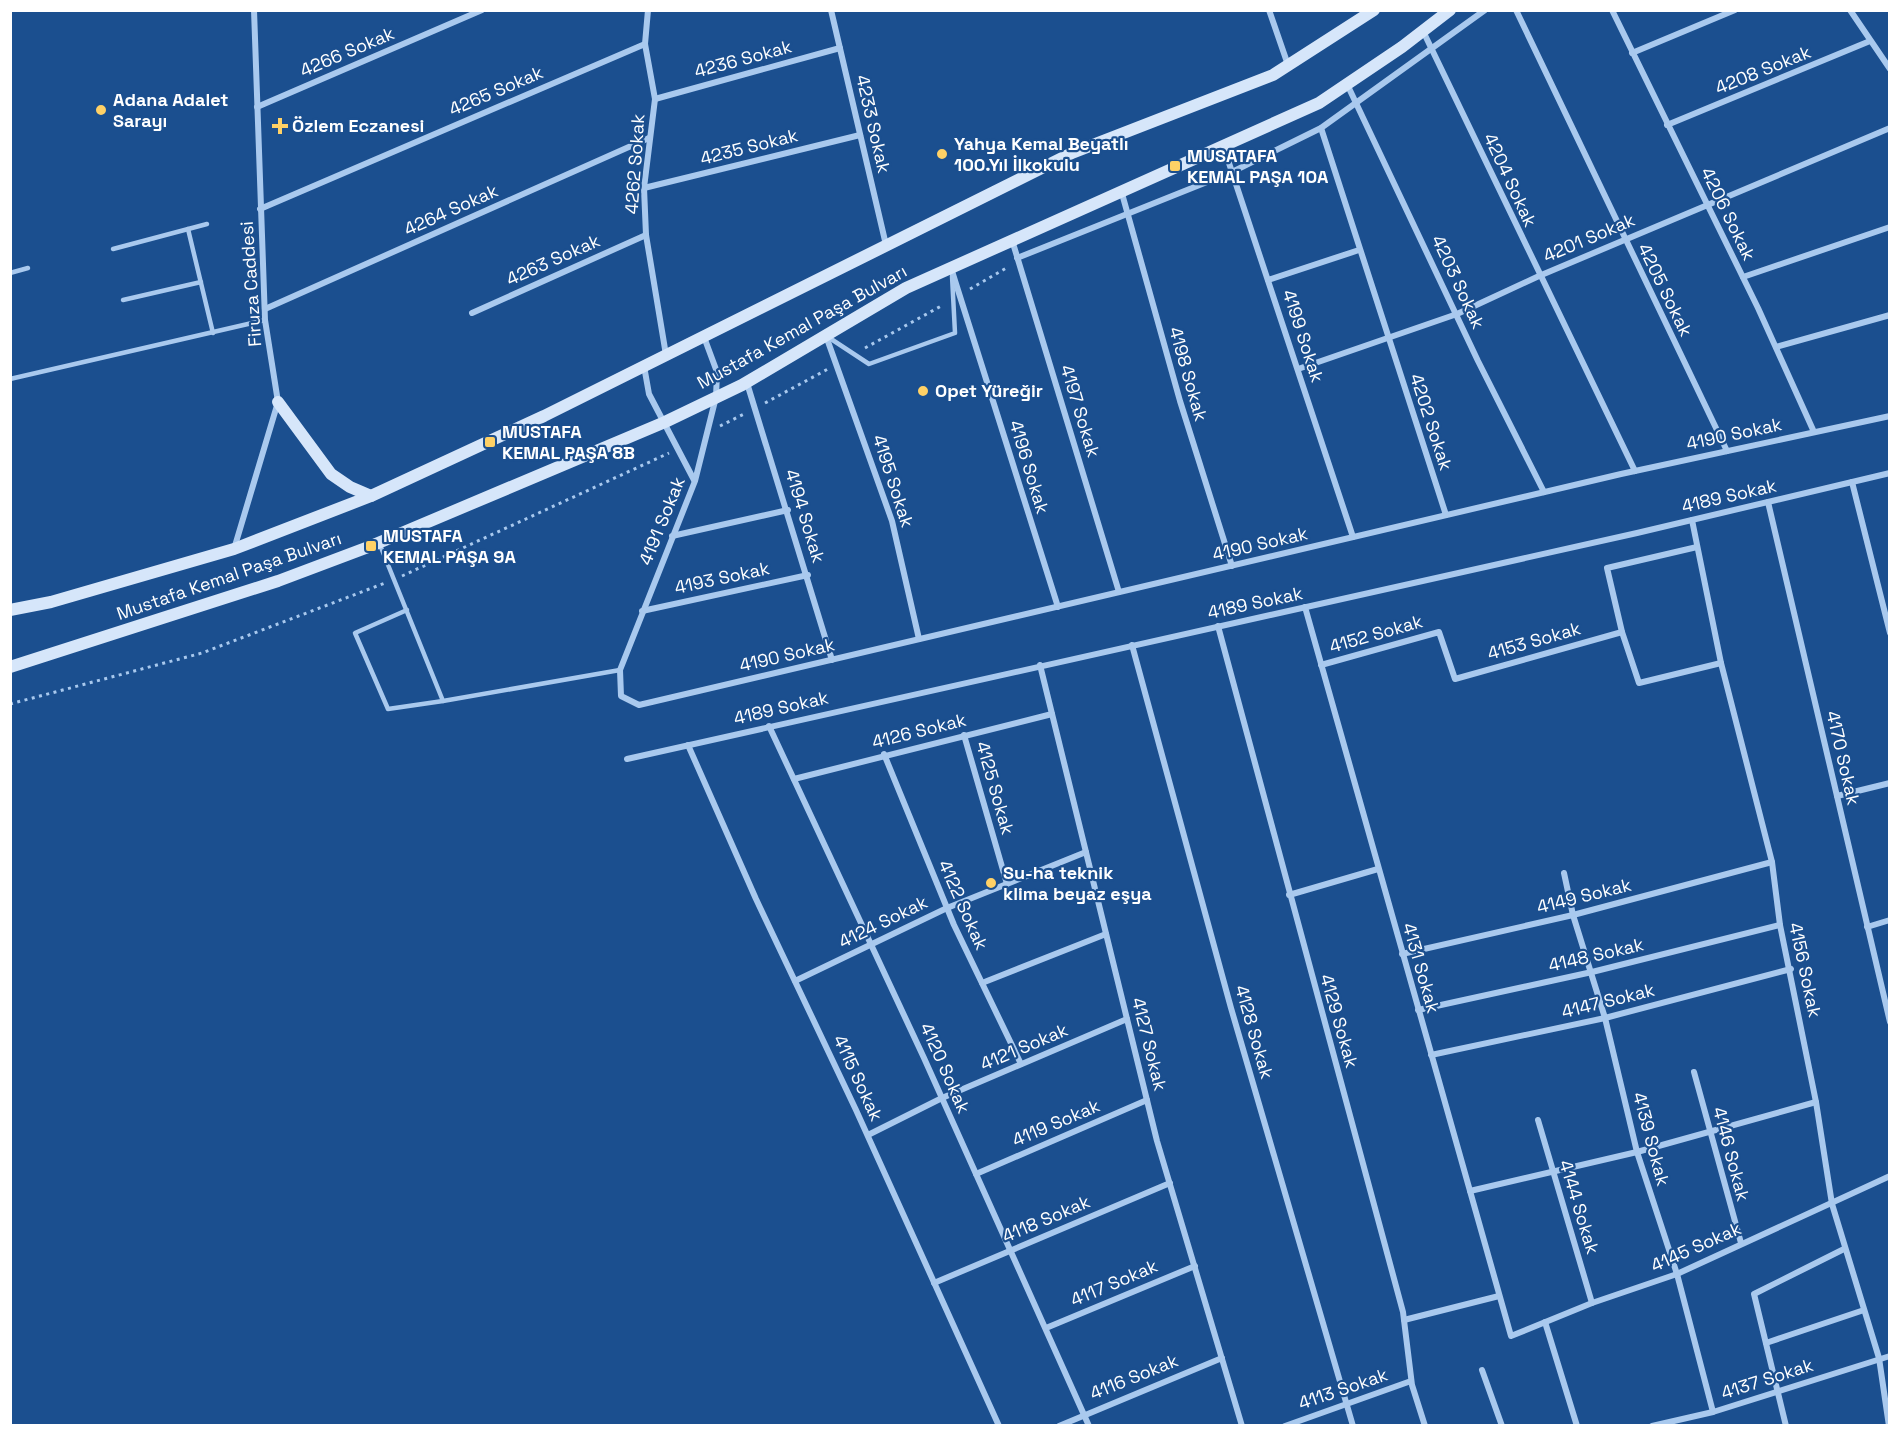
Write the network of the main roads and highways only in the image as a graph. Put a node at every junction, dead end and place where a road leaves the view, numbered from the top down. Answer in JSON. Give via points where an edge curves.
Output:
{"nodes":[{"id":1,"x":1374,"y":10,"type":"edge"},
{"id":2,"x":1450,"y":10,"type":"edge"},
{"id":3,"x":278,"y":402,"type":"road end"},
{"id":4,"x":371,"y":495,"type":"junction"},
{"id":5,"x":10,"y":610,"type":"edge"},
{"id":6,"x":10,"y":667,"type":"edge"}],
"edges":[{"from":1,"to":4,"type":"main road","name":"Mustafa Kemal Paşa Bulvarı","via":[[1273,75],[1072,153],[490,442]]},
{"from":2,"to":6,"type":"main road","name":"Mustafa Kemal Paşa Bulvarı","via":[[1318,103],[906,288],[747,382],[665,422],[379,543],[278,581]]},
{"from":3,"to":4,"type":"main road","via":[[331,474]]},
{"from":4,"to":5,"type":"main road","name":"Mustafa Kemal Paşa Bulvarı","via":[[234,549],[51,602]]}]}
